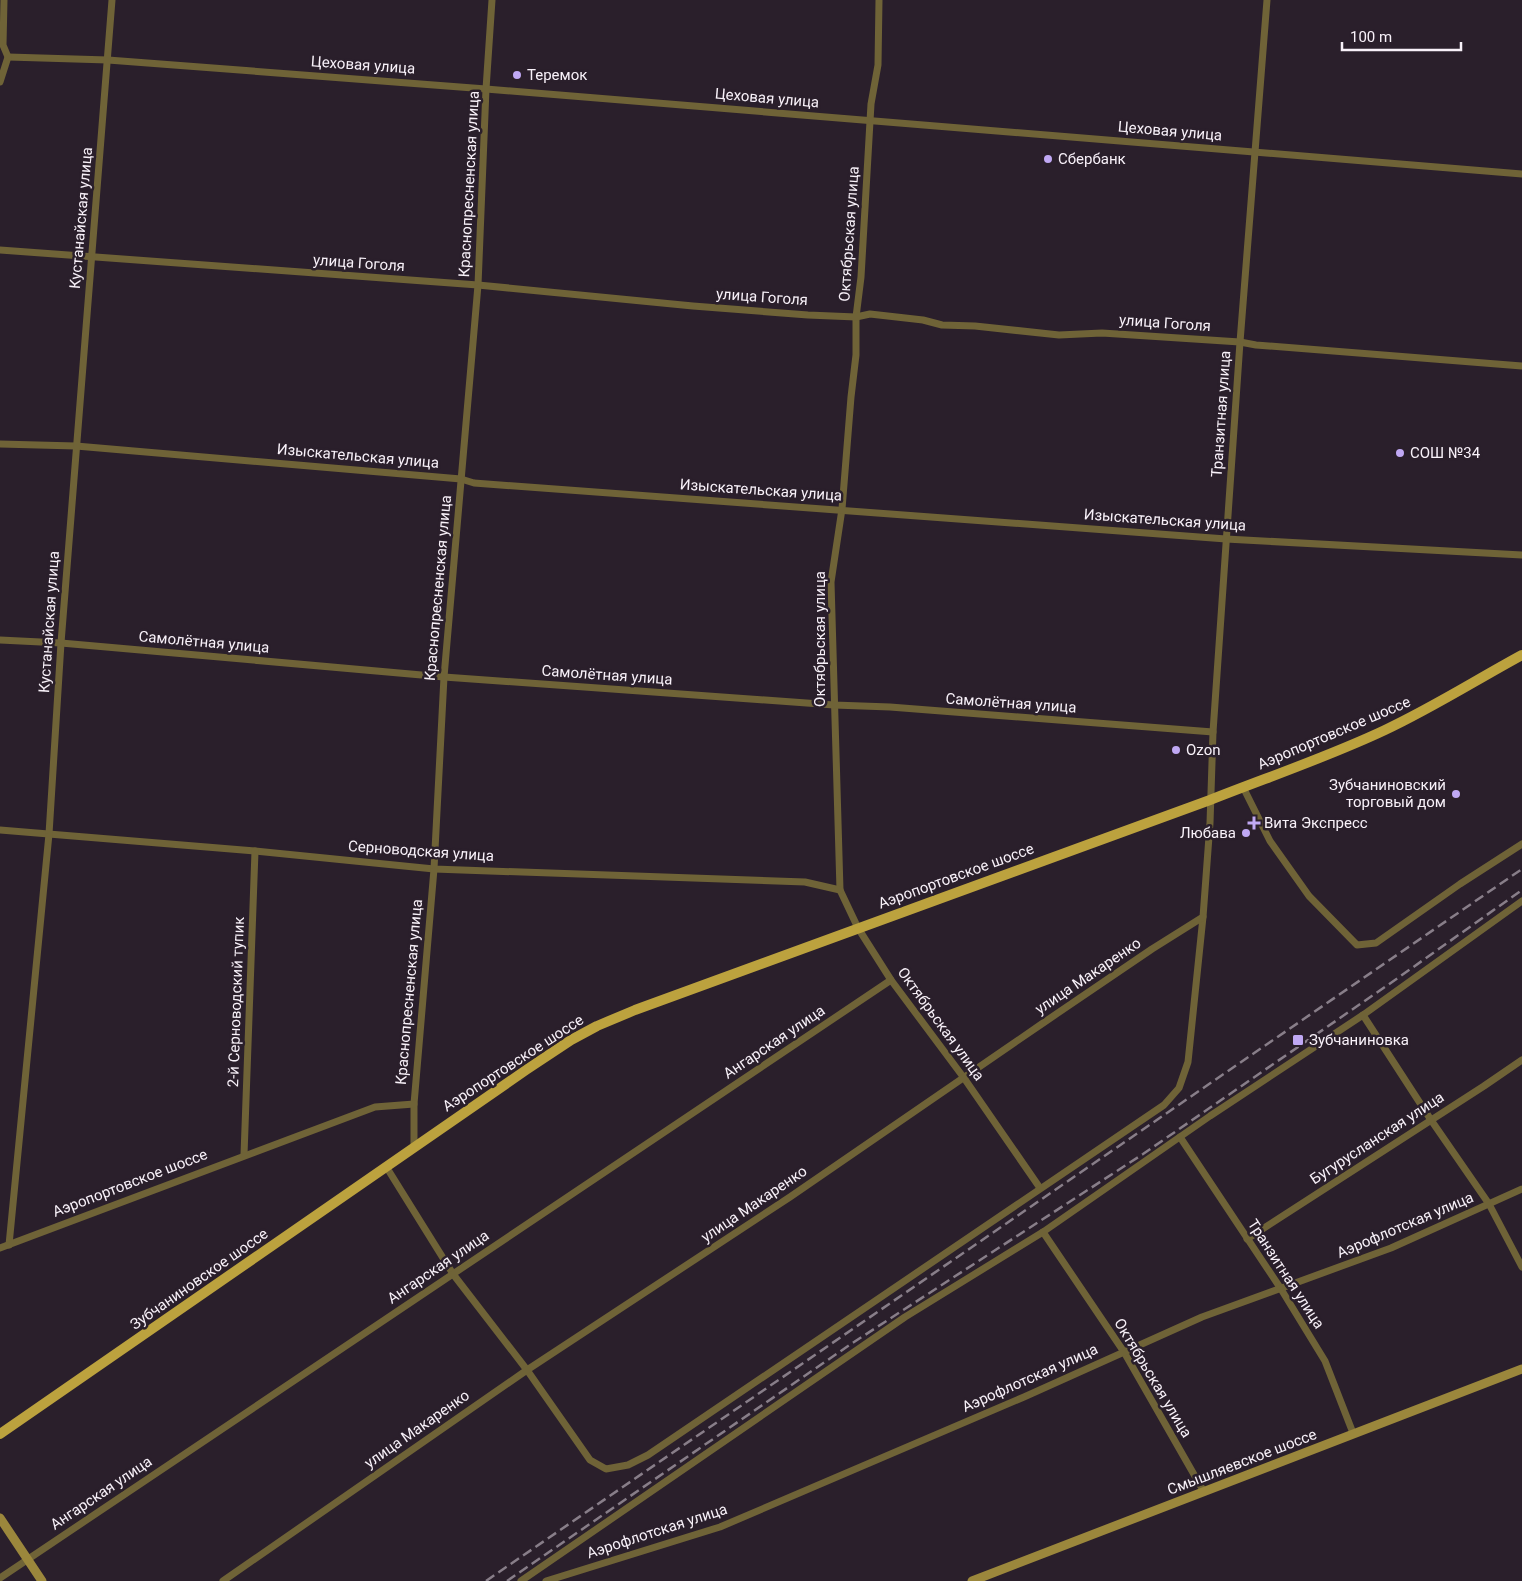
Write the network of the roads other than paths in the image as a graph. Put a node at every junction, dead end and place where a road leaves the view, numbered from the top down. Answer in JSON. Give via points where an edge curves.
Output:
{"nodes":[{"id":1,"x":4,"y":0,"type":"edge"},
{"id":2,"x":112,"y":0,"type":"edge"},
{"id":3,"x":492,"y":0,"type":"edge"},
{"id":4,"x":879,"y":0,"type":"edge"},
{"id":5,"x":1267,"y":0,"type":"edge"},
{"id":6,"x":1,"y":45,"type":"edge"},
{"id":7,"x":8,"y":57,"type":"junction"},
{"id":8,"x":108,"y":60,"type":"junction"},
{"id":9,"x":0,"y":82,"type":"edge"},
{"id":10,"x":486,"y":88,"type":"junction"},
{"id":11,"x":870,"y":120,"type":"junction"},
{"id":12,"x":1256,"y":152,"type":"junction"},
{"id":13,"x":1522,"y":174,"type":"edge"},
{"id":14,"x":0,"y":250,"type":"edge"},
{"id":15,"x":91,"y":258,"type":"junction"},
{"id":16,"x":478,"y":285,"type":"junction"},
{"id":17,"x":856,"y":317,"type":"junction"},
{"id":18,"x":1240,"y":342,"type":"junction"},
{"id":19,"x":1522,"y":366,"type":"edge"},
{"id":20,"x":0,"y":444,"type":"edge"},
{"id":21,"x":76,"y":446,"type":"junction"},
{"id":22,"x":461,"y":479,"type":"junction"},
{"id":23,"x":842,"y":509,"type":"junction"},
{"id":24,"x":1226,"y":539,"type":"junction"},
{"id":25,"x":1522,"y":556,"type":"edge"},
{"id":26,"x":0,"y":640,"type":"edge"},
{"id":27,"x":61,"y":643,"type":"junction"},
{"id":28,"x":1522,"y":655,"type":"edge"},
{"id":29,"x":444,"y":676,"type":"junction"},
{"id":30,"x":834,"y":705,"type":"junction"},
{"id":31,"x":1213,"y":732,"type":"junction"},
{"id":32,"x":1243,"y":787,"type":"junction"},
{"id":33,"x":1210,"y":800,"type":"junction"},
{"id":34,"x":0,"y":830,"type":"edge"},
{"id":35,"x":49,"y":834,"type":"junction"},
{"id":36,"x":1522,"y":844,"type":"edge"},
{"id":37,"x":255,"y":851,"type":"junction"},
{"id":38,"x":434,"y":869,"type":"junction"},
{"id":39,"x":840,"y":890,"type":"junction"},
{"id":40,"x":1522,"y":901,"type":"edge"},
{"id":41,"x":1203,"y":917,"type":"junction"},
{"id":42,"x":858,"y":928,"type":"junction"},
{"id":43,"x":890,"y":980,"type":"junction"},
{"id":44,"x":1364,"y":1015,"type":"junction"},
{"id":45,"x":1522,"y":1060,"type":"edge"},
{"id":46,"x":964,"y":1078,"type":"junction"},
{"id":47,"x":414,"y":1104,"type":"junction"},
{"id":48,"x":1431,"y":1120,"type":"junction"},
{"id":49,"x":1180,"y":1137,"type":"junction"},
{"id":50,"x":414,"y":1148,"type":"junction"},
{"id":51,"x":244,"y":1155,"type":"junction"},
{"id":52,"x":386,"y":1168,"type":"junction"},
{"id":53,"x":1040,"y":1188,"type":"junction"},
{"id":54,"x":1522,"y":1189,"type":"edge"},
{"id":55,"x":1489,"y":1204,"type":"junction"},
{"id":56,"x":1043,"y":1232,"type":"junction"},
{"id":57,"x":1247,"y":1239,"type":"junction"},
{"id":58,"x":9,"y":1245,"type":"junction"},
{"id":59,"x":0,"y":1248,"type":"edge"},
{"id":60,"x":1522,"y":1267,"type":"edge"},
{"id":61,"x":453,"y":1274,"type":"junction"},
{"id":62,"x":1281,"y":1289,"type":"junction"},
{"id":63,"x":1124,"y":1352,"type":"junction"},
{"id":64,"x":1522,"y":1369,"type":"edge"},
{"id":65,"x":527,"y":1370,"type":"junction"},
{"id":66,"x":0,"y":1434,"type":"edge"},
{"id":67,"x":1353,"y":1434,"type":"junction"},
{"id":68,"x":1204,"y":1492,"type":"junction"},
{"id":69,"x":0,"y":1518,"type":"edge"},
{"id":70,"x":27,"y":1559,"type":"junction"},
{"id":71,"x":0,"y":1578,"type":"edge"},
{"id":72,"x":42,"y":1581,"type":"edge"},
{"id":73,"x":223,"y":1581,"type":"edge"},
{"id":74,"x":521,"y":1581,"type":"edge"},
{"id":75,"x":546,"y":1581,"type":"edge"},
{"id":76,"x":972,"y":1581,"type":"edge"}],
"edges":[{"from":1,"to":6,"type":"street"},
{"from":2,"to":8,"type":"street","name":"Кустанайская улица"},
{"from":3,"to":10,"type":"street","name":"Краснопресненская улица"},
{"from":4,"to":11,"type":"street","name":"Октябрьская улица","via":[[878,66]]},
{"from":5,"to":12,"type":"street","name":"Транзитная улица"},
{"from":6,"to":7,"type":"street"},
{"from":7,"to":8,"type":"street","name":"Цеховая улица"},
{"from":7,"to":9,"type":"street"},
{"from":8,"to":10,"type":"street","name":"Цеховая улица"},
{"from":8,"to":15,"type":"street","name":"Кустанайская улица"},
{"from":10,"to":11,"type":"street","name":"Цеховая улица"},
{"from":10,"to":16,"type":"street","name":"Краснопресненская улица"},
{"from":11,"to":12,"type":"street","name":"Цеховая улица"},
{"from":11,"to":17,"type":"street","name":"Октябрьская улица"},
{"from":12,"to":13,"type":"street","name":"Цеховая улица"},
{"from":12,"to":18,"type":"street","name":"Транзитная улица"},
{"from":14,"to":15,"type":"street","name":"улица Гоголя"},
{"from":15,"to":16,"type":"street","name":"улица Гоголя"},
{"from":15,"to":21,"type":"street","name":"Кустанайская улица"},
{"from":16,"to":17,"type":"street","name":"улица Гоголя","via":[[693,306]]},
{"from":16,"to":22,"type":"street","name":"Краснопресненская улица"},
{"from":17,"to":18,"type":"street","name":"улица Гоголя","via":[[870,314],[923,320],[942,326],[975,326],[1059,335],[1102,333]]},
{"from":17,"to":23,"type":"street","name":"Октябрьская улица","via":[[856,355]]},
{"from":18,"to":19,"type":"street","name":"улица Гоголя"},
{"from":18,"to":24,"type":"street","name":"Транзитная улица"},
{"from":20,"to":21,"type":"street","name":"Изыскательская улица"},
{"from":21,"to":22,"type":"street","name":"Изыскательская улица"},
{"from":21,"to":27,"type":"street","name":"Кустанайская улица"},
{"from":22,"to":23,"type":"street","name":"Изыскательская улица","via":[[474,483]]},
{"from":22,"to":29,"type":"street","name":"Краснопресненская улица"},
{"from":23,"to":24,"type":"street","name":"Изыскательская улица"},
{"from":23,"to":30,"type":"street","name":"Октябрьская улица","via":[[831,582]]},
{"from":24,"to":25,"type":"street","name":"Изыскательская улица"},
{"from":24,"to":31,"type":"street","name":"Транзитная улица"},
{"from":26,"to":27,"type":"street","name":"Самолётная улица"},
{"from":27,"to":29,"type":"street","name":"Самолётная улица"},
{"from":27,"to":35,"type":"street","name":"Кустанайская улица"},
{"from":28,"to":32,"type":"main road","name":"Аэропортовское шоссе","via":[[1384,731]]},
{"from":29,"to":30,"type":"street","name":"Самолётная улица"},
{"from":29,"to":38,"type":"street","name":"Краснопресненская улица"},
{"from":30,"to":31,"type":"street","name":"Самолётная улица"},
{"from":30,"to":39,"type":"street","name":"Октябрьская улица"},
{"from":31,"to":33,"type":"street","name":"Транзитная улица"},
{"from":32,"to":33,"type":"main road","name":"Аэропортовское шоссе"},
{"from":32,"to":36,"type":"street","via":[[1270,841],[1310,896],[1357,945],[1376,943]]},
{"from":33,"to":41,"type":"street"},
{"from":33,"to":42,"type":"main road","name":"Аэропортовское шоссе"},
{"from":34,"to":35,"type":"street","name":"Серноводская улица"},
{"from":35,"to":37,"type":"street","name":"Серноводская улица"},
{"from":35,"to":58,"type":"street","name":"Кустанайская улица"},
{"from":37,"to":38,"type":"street","name":"Серноводская улица"},
{"from":37,"to":51,"type":"street","name":"2-й Серноводский тупик"},
{"from":38,"to":39,"type":"street","name":"Серноводская улица","via":[[805,882]]},
{"from":38,"to":47,"type":"street","name":"Краснопресненская улица"},
{"from":39,"to":42,"type":"street","name":"Октябрьская улица"},
{"from":40,"to":44,"type":"street"},
{"from":41,"to":46,"type":"street","name":"улица Макаренко"},
{"from":41,"to":53,"type":"street","via":[[1188,1062],[1179,1088],[1164,1105]]},
{"from":42,"to":43,"type":"street","name":"Октябрьская улица"},
{"from":42,"to":50,"type":"main road","name":"Аэропортовское шоссе","via":[[597,1026],[571,1040]]},
{"from":43,"to":46,"type":"street","name":"Октябрьская улица"},
{"from":43,"to":61,"type":"street","name":"Ангарская улица"},
{"from":44,"to":48,"type":"street"},
{"from":44,"to":49,"type":"street"},
{"from":45,"to":48,"type":"street","name":"Бугурусланская улица"},
{"from":46,"to":53,"type":"street","name":"Октябрьская улица"},
{"from":46,"to":65,"type":"street","name":"улица Макаренко"},
{"from":47,"to":50,"type":"street","name":"Краснопресненская улица"},
{"from":47,"to":51,"type":"street","name":"Аэропортовское шоссе","via":[[376,1107]]},
{"from":48,"to":55,"type":"street"},
{"from":48,"to":57,"type":"street","name":"Бугурусланская улица"},
{"from":49,"to":56,"type":"street"},
{"from":49,"to":57,"type":"street","name":"Транзитная улица"},
{"from":50,"to":52,"type":"main road","name":"Зубчаниновское шоссе"},
{"from":51,"to":58,"type":"street","name":"Аэропортовское шоссе"},
{"from":52,"to":61,"type":"street"},
{"from":52,"to":66,"type":"main road","name":"Зубчаниновское шоссе"},
{"from":53,"to":65,"type":"street","via":[[648,1455],[628,1465],[606,1468],[590,1460]]},
{"from":54,"to":55,"type":"street","name":"Аэрофлотская улица"},
{"from":55,"to":60,"type":"street"},
{"from":55,"to":62,"type":"street","name":"Аэрофлотская улица","via":[[1391,1248]]},
{"from":56,"to":63,"type":"street","name":"Октябрьская улица"},
{"from":56,"to":74,"type":"street","via":[[904,1317]]},
{"from":57,"to":62,"type":"street","name":"Транзитная улица"},
{"from":58,"to":59,"type":"street","name":"Аэропортовское шоссе"},
{"from":61,"to":65,"type":"street"},
{"from":61,"to":70,"type":"street","name":"Ангарская улица"},
{"from":62,"to":63,"type":"street","name":"Аэрофлотская улица","via":[[1202,1317]]},
{"from":62,"to":67,"type":"street","name":"Транзитная улица","via":[[1325,1361]]},
{"from":63,"to":68,"type":"street","name":"Октябрьская улица"},
{"from":63,"to":75,"type":"street","name":"Аэрофлотская улица","via":[[720,1527]]},
{"from":64,"to":67,"type":"street","name":"Смышляевское шоссе"},
{"from":65,"to":73,"type":"street","name":"улица Макаренко"},
{"from":67,"to":68,"type":"street","name":"Смышляевское шоссе"},
{"from":68,"to":76,"type":"street","name":"Смышляевское шоссе"},
{"from":69,"to":70,"type":"street"},
{"from":70,"to":71,"type":"street","name":"Ангарская улица"},
{"from":70,"to":72,"type":"street"}]}
